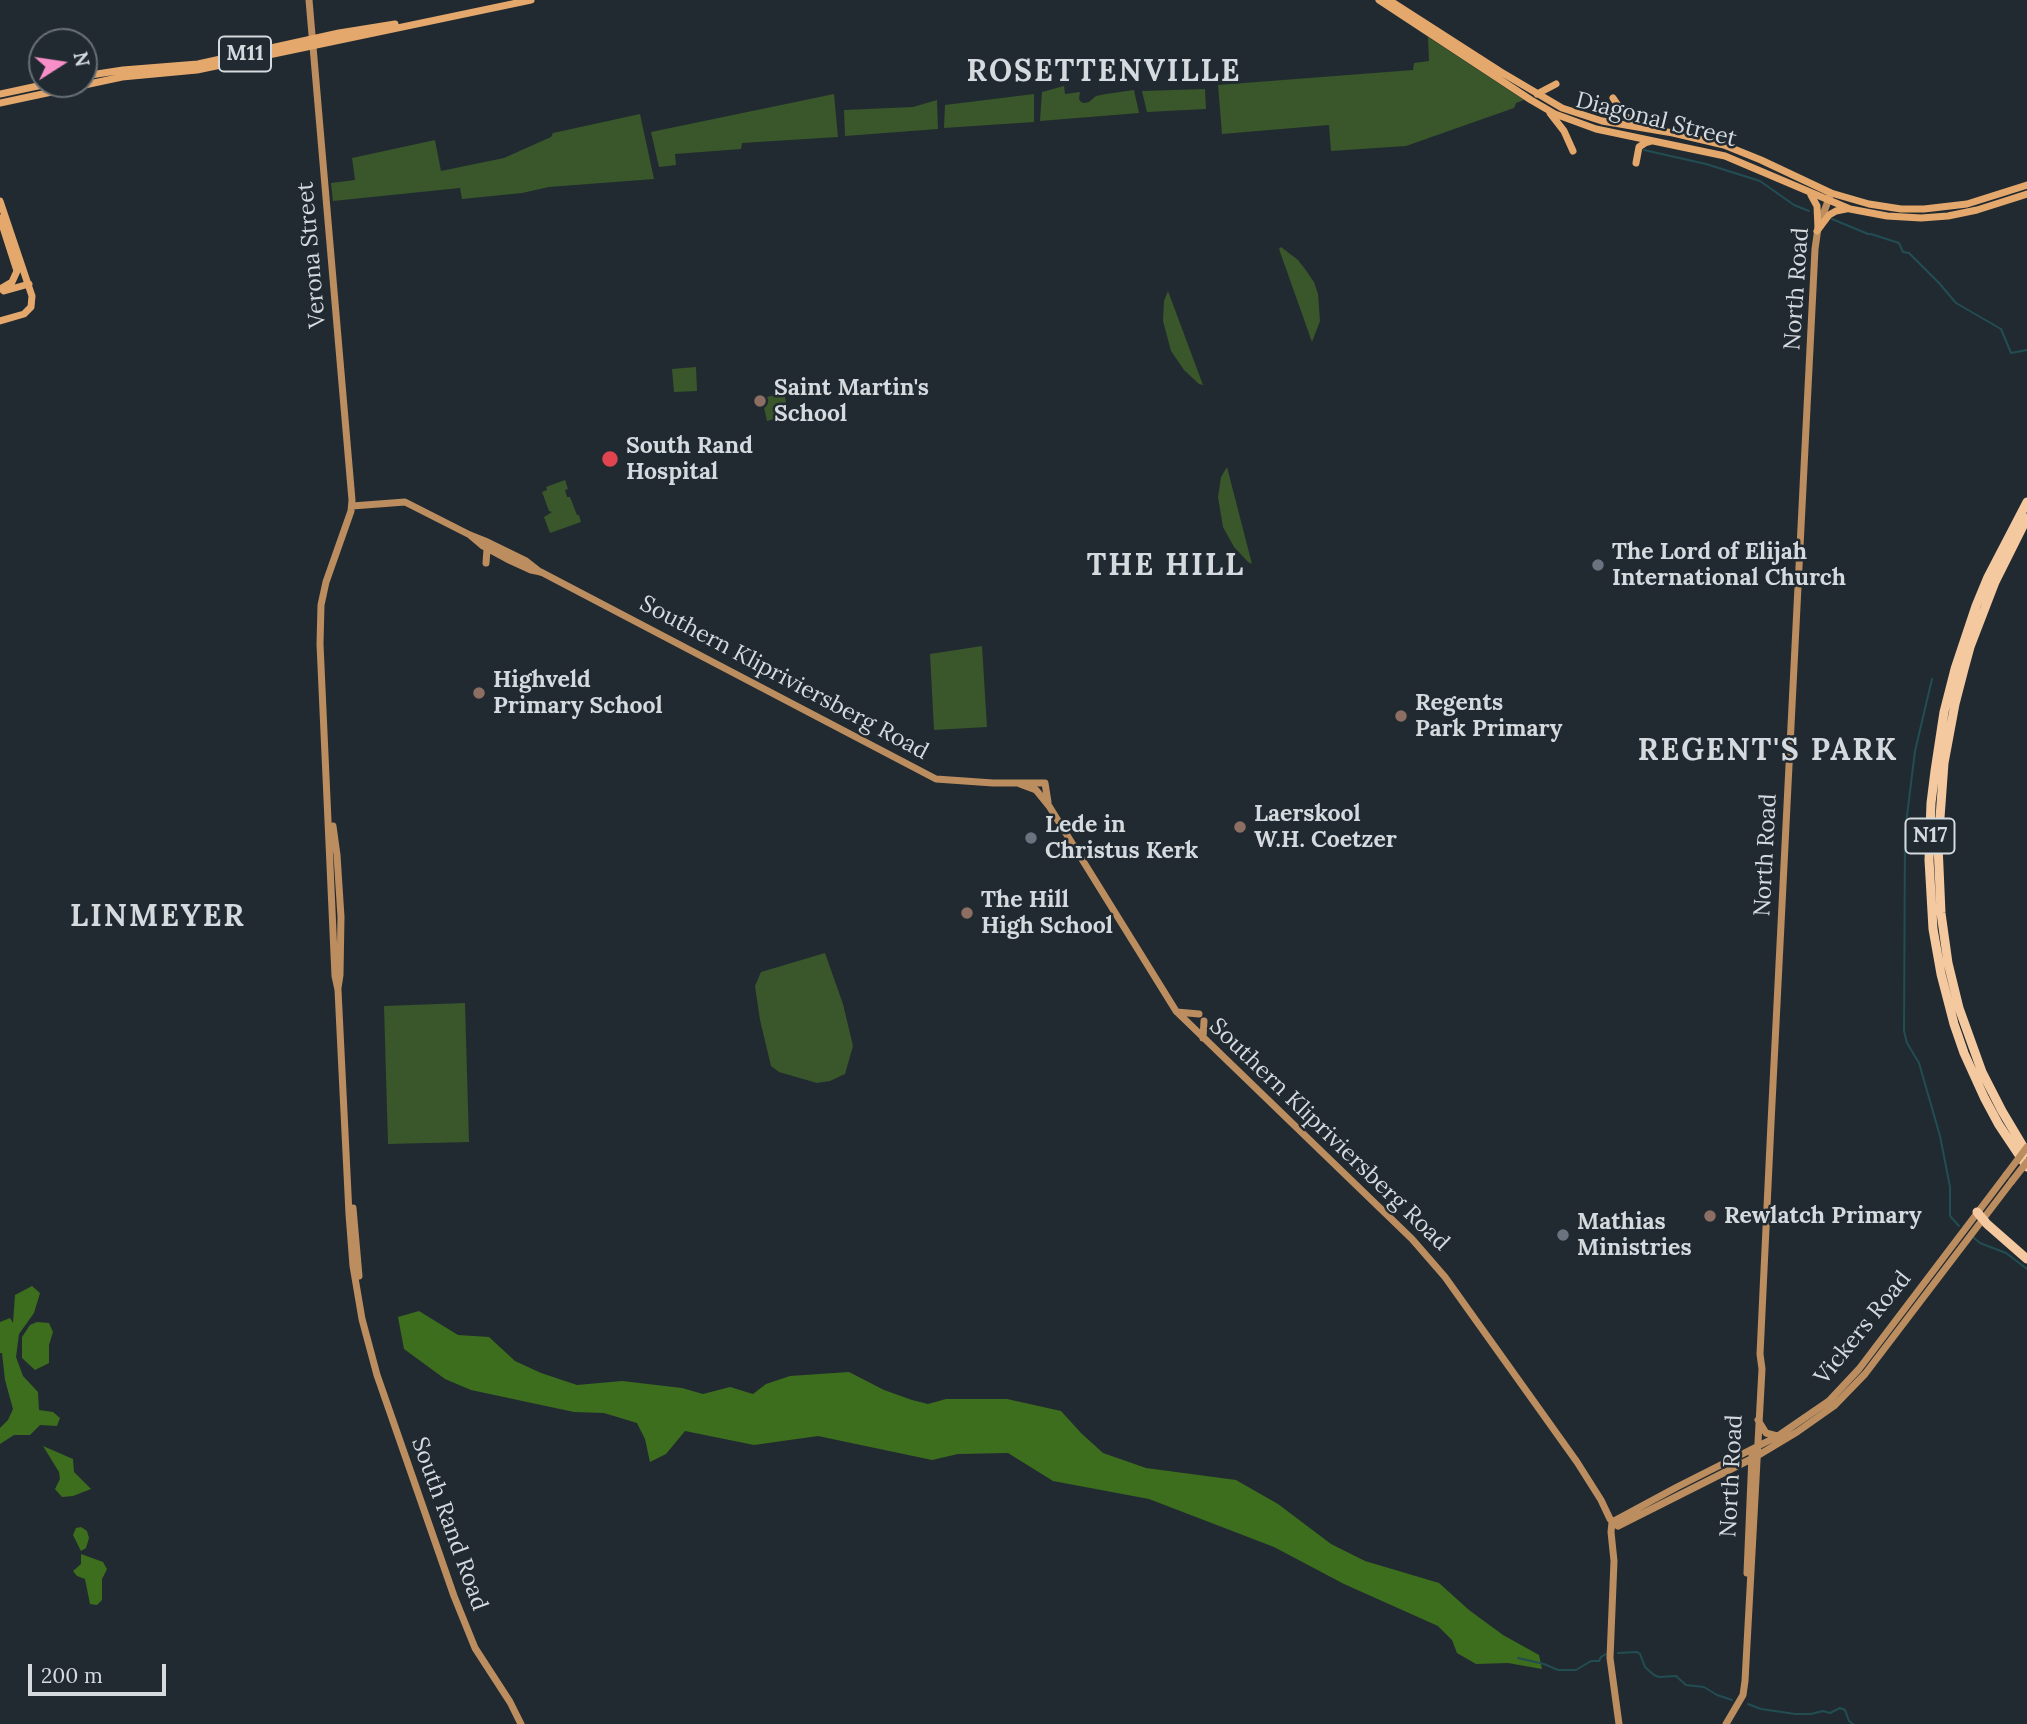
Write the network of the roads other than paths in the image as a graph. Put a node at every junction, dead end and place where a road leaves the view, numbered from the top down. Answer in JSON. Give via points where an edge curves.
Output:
{"nodes":[{"id":1,"x":309,"y":0,"type":"edge"},
{"id":2,"x":512,"y":0,"type":"edge"},
{"id":3,"x":531,"y":0,"type":"edge"},
{"id":4,"x":1379,"y":0,"type":"edge"},
{"id":5,"x":1389,"y":0,"type":"edge"},
{"id":6,"x":313,"y":42,"type":"junction"},
{"id":7,"x":98,"y":74,"type":"edge"},
{"id":8,"x":1556,"y":84,"type":"dead end"},
{"id":9,"x":28,"y":88,"type":"edge"},
{"id":10,"x":0,"y":94,"type":"edge"},
{"id":11,"x":1537,"y":94,"type":"junction"},
{"id":12,"x":1613,"y":98,"type":"dead end"},
{"id":13,"x":0,"y":103,"type":"edge"},
{"id":14,"x":1548,"y":110,"type":"junction"},
{"id":15,"x":1642,"y":128,"type":"junction"},
{"id":16,"x":1657,"y":141,"type":"junction"},
{"id":17,"x":1573,"y":151,"type":"dead end"},
{"id":18,"x":1636,"y":163,"type":"dead end"},
{"id":19,"x":2027,"y":185,"type":"edge"},
{"id":20,"x":1809,"y":193,"type":"junction"},
{"id":21,"x":2027,"y":194,"type":"edge"},
{"id":22,"x":1830,"y":197,"type":"junction"},
{"id":23,"x":0,"y":201,"type":"edge"},
{"id":24,"x":1850,"y":209,"type":"junction"},
{"id":25,"x":0,"y":218,"type":"edge"},
{"id":26,"x":1817,"y":230,"type":"junction"},
{"id":27,"x":29,"y":284,"type":"junction"},
{"id":28,"x":0,"y":290,"type":"edge"},
{"id":29,"x":0,"y":321,"type":"edge"},
{"id":30,"x":2027,"y":502,"type":"edge"},
{"id":31,"x":352,"y":506,"type":"junction"},
{"id":32,"x":2027,"y":518,"type":"edge"},
{"id":33,"x":470,"y":535,"type":"junction"},
{"id":34,"x":487,"y":548,"type":"junction"},
{"id":35,"x":525,"y":551,"type":"dead end"},
{"id":36,"x":485,"y":563,"type":"dead end"},
{"id":37,"x":526,"y":565,"type":"junction"},
{"id":38,"x":1020,"y":784,"type":"junction"},
{"id":39,"x":1049,"y":806,"type":"junction"},
{"id":40,"x":1176,"y":1012,"type":"junction"},
{"id":41,"x":1203,"y":1038,"type":"junction"},
{"id":42,"x":2027,"y":1147,"type":"edge"},
{"id":43,"x":2027,"y":1153,"type":"edge"},
{"id":44,"x":2027,"y":1164,"type":"edge"},
{"id":45,"x":1980,"y":1215,"type":"junction"},
{"id":46,"x":2027,"y":1259,"type":"edge"},
{"id":47,"x":1760,"y":1354,"type":"junction"},
{"id":48,"x":1758,"y":1419,"type":"junction"},
{"id":49,"x":1779,"y":1436,"type":"junction"},
{"id":50,"x":1754,"y":1452,"type":"junction"},
{"id":51,"x":1736,"y":1466,"type":"junction"},
{"id":52,"x":1750,"y":1476,"type":"junction"},
{"id":53,"x":1604,"y":1506,"type":"junction"},
{"id":54,"x":1626,"y":1513,"type":"junction"},
{"id":55,"x":1615,"y":1524,"type":"junction"},
{"id":56,"x":1749,"y":1601,"type":"junction"},
{"id":57,"x":521,"y":1724,"type":"edge"},
{"id":58,"x":1622,"y":1724,"type":"edge"},
{"id":59,"x":1726,"y":1724,"type":"edge"}],
"edges":[{"from":1,"to":6,"type":"street","name":"Verona Street"},
{"from":2,"to":6,"type":"main road","number":"M11"},
{"from":3,"to":6,"type":"main road","number":"M11"},
{"from":4,"to":14,"type":"main road","name":"Diagonal Street"},
{"from":5,"to":11,"type":"main road","name":"Diagonal Street"},
{"from":6,"to":7,"type":"main road","number":"M11","via":[[198,64]]},
{"from":6,"to":13,"type":"main road","number":"M11","via":[[197,70],[122,77]]},
{"from":6,"to":31,"type":"street","name":"Verona Street"},
{"from":8,"to":11,"type":"main road"},
{"from":9,"to":10,"type":"main road"},
{"from":11,"to":15,"type":"main road","name":"Diagonal Street","via":[[1582,115]]},
{"from":12,"to":15,"type":"main road","via":[[1625,116]]},
{"from":14,"to":16,"type":"main road","name":"Diagonal Street","via":[[1596,129]]},
{"from":14,"to":17,"type":"main road"},
{"from":15,"to":22,"type":"main road","name":"Diagonal Street","via":[[1724,145]]},
{"from":16,"to":18,"type":"main road","via":[[1639,147]]},
{"from":16,"to":20,"type":"main road","name":"Diagonal Street","via":[[1736,159]]},
{"from":19,"to":22,"type":"main road","name":"Diagonal Street","via":[[1967,204],[1924,209]]},
{"from":20,"to":22,"type":"main road","name":"Diagonal Street"},
{"from":20,"to":26,"type":"main road","via":[[1816,203]]},
{"from":21,"to":24,"type":"main road","name":"Diagonal Street","via":[[1977,210],[1921,218]]},
{"from":22,"to":24,"type":"main road","name":"Diagonal Street"},
{"from":22,"to":26,"type":"street","name":"North Road"},
{"from":23,"to":27,"type":"main road"},
{"from":24,"to":26,"type":"main road","via":[[1829,215]]},
{"from":25,"to":28,"type":"main road","via":[[17,271],[12,282]]},
{"from":26,"to":47,"type":"street","name":"North Road"},
{"from":27,"to":28,"type":"main road"},
{"from":27,"to":29,"type":"main road","via":[[31,307]]},
{"from":30,"to":44,"type":"highway","number":"N17","via":[[1976,606],[1955,669],[1934,771],[1929,860],[1933,929],[1954,1024],[1984,1097]]},
{"from":31,"to":33,"type":"street","name":"Southern Klipriviersberg Road","via":[[405,502]]},
{"from":31,"to":57,"type":"street","name":"South Rand Road","via":[[321,605],[320,644],[335,976],[364,1326],[393,1425],[468,1635]]},
{"from":32,"to":43,"type":"highway","number":"N17","via":[[1990,593],[1970,647],[1944,764],[1938,845],[1941,913],[1959,1008],[1982,1072]]},
{"from":33,"to":34,"type":"street","name":"Southern Klipriviersberg Road"},
{"from":33,"to":37,"type":"street","name":"Southern Klipriviersberg Road"},
{"from":34,"to":36,"type":"street"},
{"from":34,"to":37,"type":"street","name":"Southern Klipriviersberg Road"},
{"from":35,"to":37,"type":"street"},
{"from":37,"to":38,"type":"street","name":"Southern Klipriviersberg Road","via":[[936,779]]},
{"from":38,"to":39,"type":"street","name":"Southern Klipriviersberg Road","via":[[1036,790]]},
{"from":38,"to":39,"type":"street","name":"Southern Klipriviersberg Road","via":[[1045,783]]},
{"from":39,"to":40,"type":"street","name":"Southern Klipriviersberg Road"},
{"from":40,"to":41,"type":"street","name":"Southern Klipriviersberg Road"},
{"from":40,"to":41,"type":"street","via":[[1201,1018]]},
{"from":41,"to":53,"type":"street","name":"Southern Klipriviersberg Road","via":[[1428,1257],[1528,1392]]},
{"from":42,"to":45,"type":"street","name":"Vickers Road","bridge":true},
{"from":44,"to":45,"type":"street","name":"Vickers Road","bridge":true},
{"from":45,"to":46,"type":"highway"},
{"from":45,"to":49,"type":"street","name":"Vickers Road","via":[[1848,1381]]},
{"from":45,"to":50,"type":"street","name":"Vickers Road","via":[[1844,1397],[1805,1427]]},
{"from":47,"to":48,"type":"street","name":"North Road"},
{"from":47,"to":50,"type":"street","name":"North Road"},
{"from":48,"to":49,"type":"street","via":[[1766,1433]]},
{"from":48,"to":50,"type":"street","name":"North Road"},
{"from":49,"to":50,"type":"street","name":"Vickers Road"},
{"from":50,"to":51,"type":"street","name":"Vickers Road"},
{"from":50,"to":52,"type":"street","name":"North Road"},
{"from":50,"to":54,"type":"street","name":"Vickers Road"},
{"from":50,"to":56,"type":"street","name":"North Road"},
{"from":51,"to":52,"type":"street"},
{"from":51,"to":55,"type":"street","name":"Vickers Road"},
{"from":52,"to":56,"type":"street","name":"North Road"},
{"from":53,"to":54,"type":"street"},
{"from":53,"to":55,"type":"street","name":"Southern Klipriviersberg Road"},
{"from":54,"to":55,"type":"street","name":"Vickers Road"},
{"from":55,"to":58,"type":"street","name":"Southern Klipriviersberg Road","via":[[1614,1659]]},
{"from":56,"to":59,"type":"street","name":"North Road","via":[[1744,1692]]}]}
